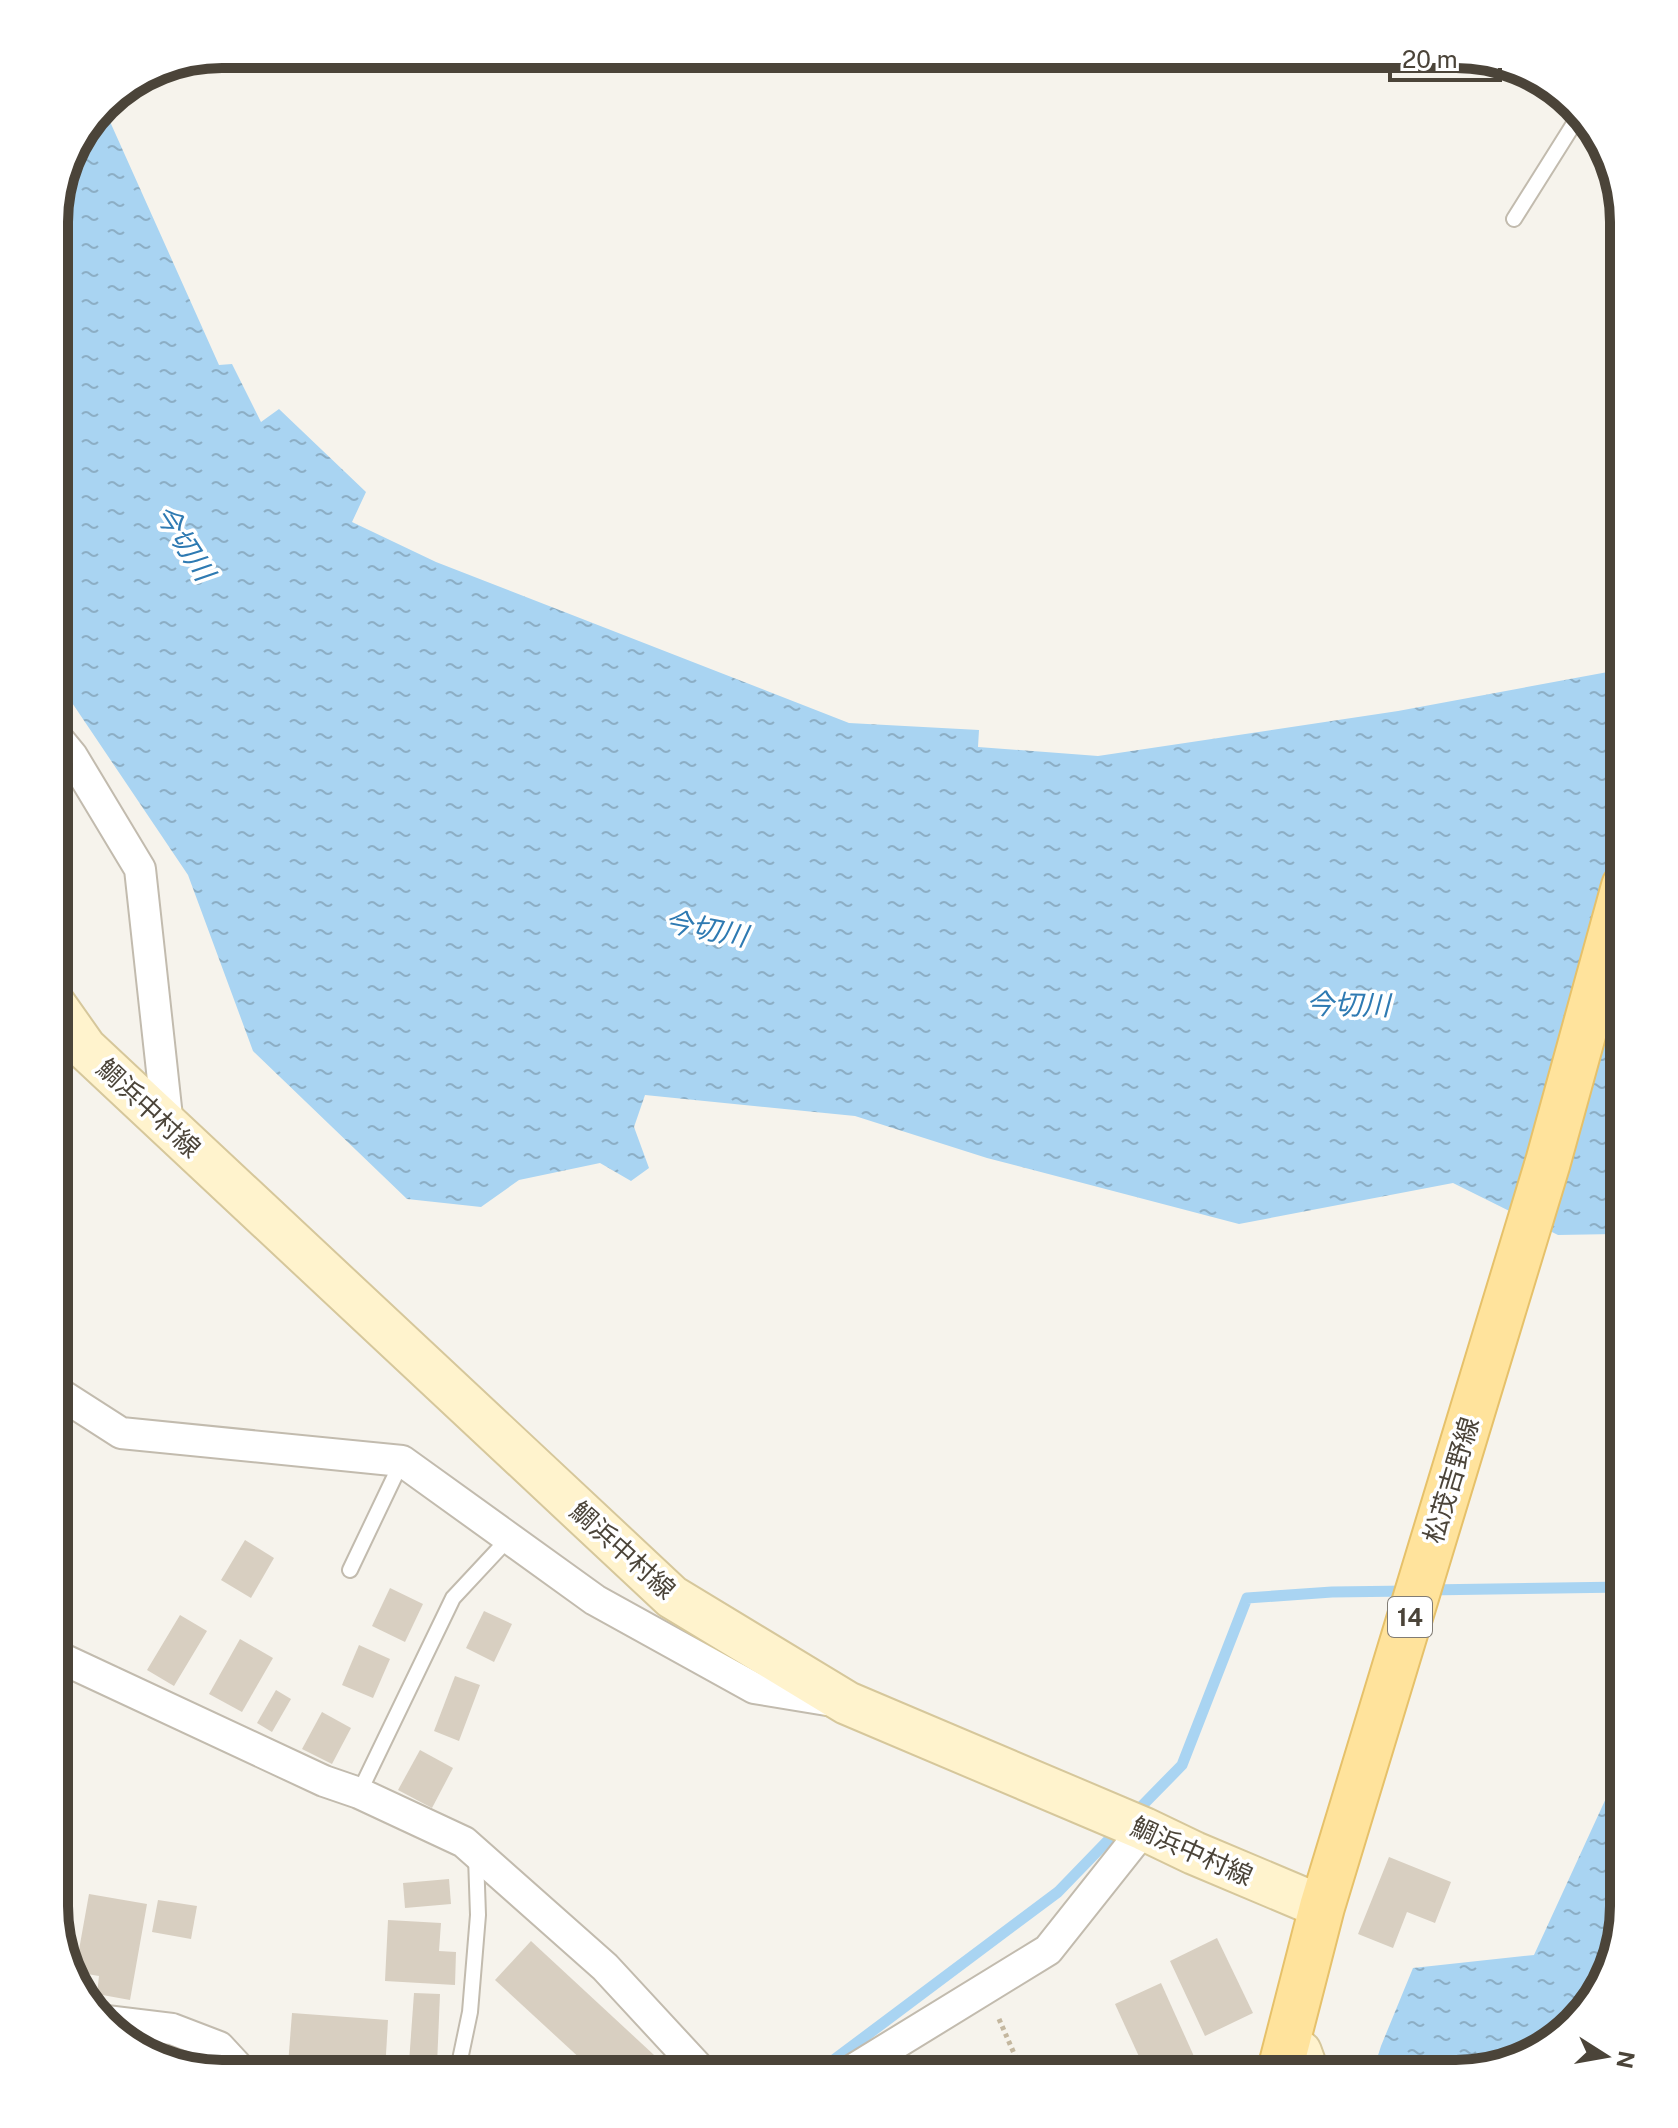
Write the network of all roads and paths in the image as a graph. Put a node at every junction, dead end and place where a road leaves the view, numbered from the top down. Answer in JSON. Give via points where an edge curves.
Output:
{"nodes":[{"id":1,"x":1574,"y":124,"type":"edge"},
{"id":2,"x":1514,"y":219,"type":"dead end"},
{"id":3,"x":68,"y":751,"type":"edge"},
{"id":4,"x":1610,"y":937,"type":"edge"},
{"id":5,"x":68,"y":1024,"type":"edge"},
{"id":6,"x":168,"y":1126,"type":"junction"},
{"id":7,"x":68,"y":1399,"type":"edge"},
{"id":8,"x":402,"y":1461,"type":"junction"},
{"id":9,"x":509,"y":1538,"type":"junction"},
{"id":10,"x":350,"y":1570,"type":"dead end"},
{"id":11,"x":68,"y":1662,"type":"edge"},
{"id":12,"x":847,"y":1703,"type":"junction"},
{"id":13,"x":359,"y":1793,"type":"junction"},
{"id":14,"x":1144,"y":1829,"type":"junction"},
{"id":15,"x":476,"y":1853,"type":"junction"},
{"id":16,"x":1322,"y":1907,"type":"junction"},
{"id":17,"x":986,"y":1989,"type":"junction"},
{"id":18,"x":122,"y":2023,"type":"edge"},
{"id":19,"x":231,"y":2060,"type":"edge"},
{"id":20,"x":460,"y":2060,"type":"edge"},
{"id":21,"x":691,"y":2060,"type":"edge"},
{"id":22,"x":869,"y":2060,"type":"edge"},
{"id":23,"x":1017,"y":2060,"type":"edge"},
{"id":24,"x":1292,"y":2060,"type":"edge"}],
"edges":[{"from":1,"to":2,"type":"lane"},
{"from":3,"to":6,"type":"street","via":[[140,869]]},
{"from":4,"to":16,"type":"main road","name":"松茂吉野線","number":"14","via":[[1548,1162]]},
{"from":5,"to":6,"type":"main road","name":"鯛浜中村線","via":[[85,1048]]},
{"from":6,"to":12,"type":"main road","name":"鯛浜中村線","via":[[672,1597]]},
{"from":7,"to":8,"type":"street","via":[[121,1433]]},
{"from":8,"to":9,"type":"street"},
{"from":8,"to":10,"type":"lane"},
{"from":9,"to":12,"type":"street","via":[[595,1600],[754,1688]]},
{"from":9,"to":13,"type":"lane","via":[[453,1598]]},
{"from":11,"to":13,"type":"street"},
{"from":12,"to":14,"type":"main road","name":"鯛浜中村線"},
{"from":13,"to":15,"type":"street","via":[[464,1842]]},
{"from":14,"to":16,"type":"main road","name":"鯛浜中村線"},
{"from":14,"to":17,"type":"street","via":[[1048,1950]]},
{"from":15,"to":20,"type":"lane","via":[[478,1915],[470,2012]]},
{"from":15,"to":21,"type":"street","via":[[605,1967]]},
{"from":16,"to":24,"type":"main road","name":"松茂吉野線","number":"14"},
{"from":17,"to":22,"type":"street"},
{"from":17,"to":23,"type":"path"},
{"from":18,"to":19,"type":"street","via":[[184,2033],[219,2047]]}]}
